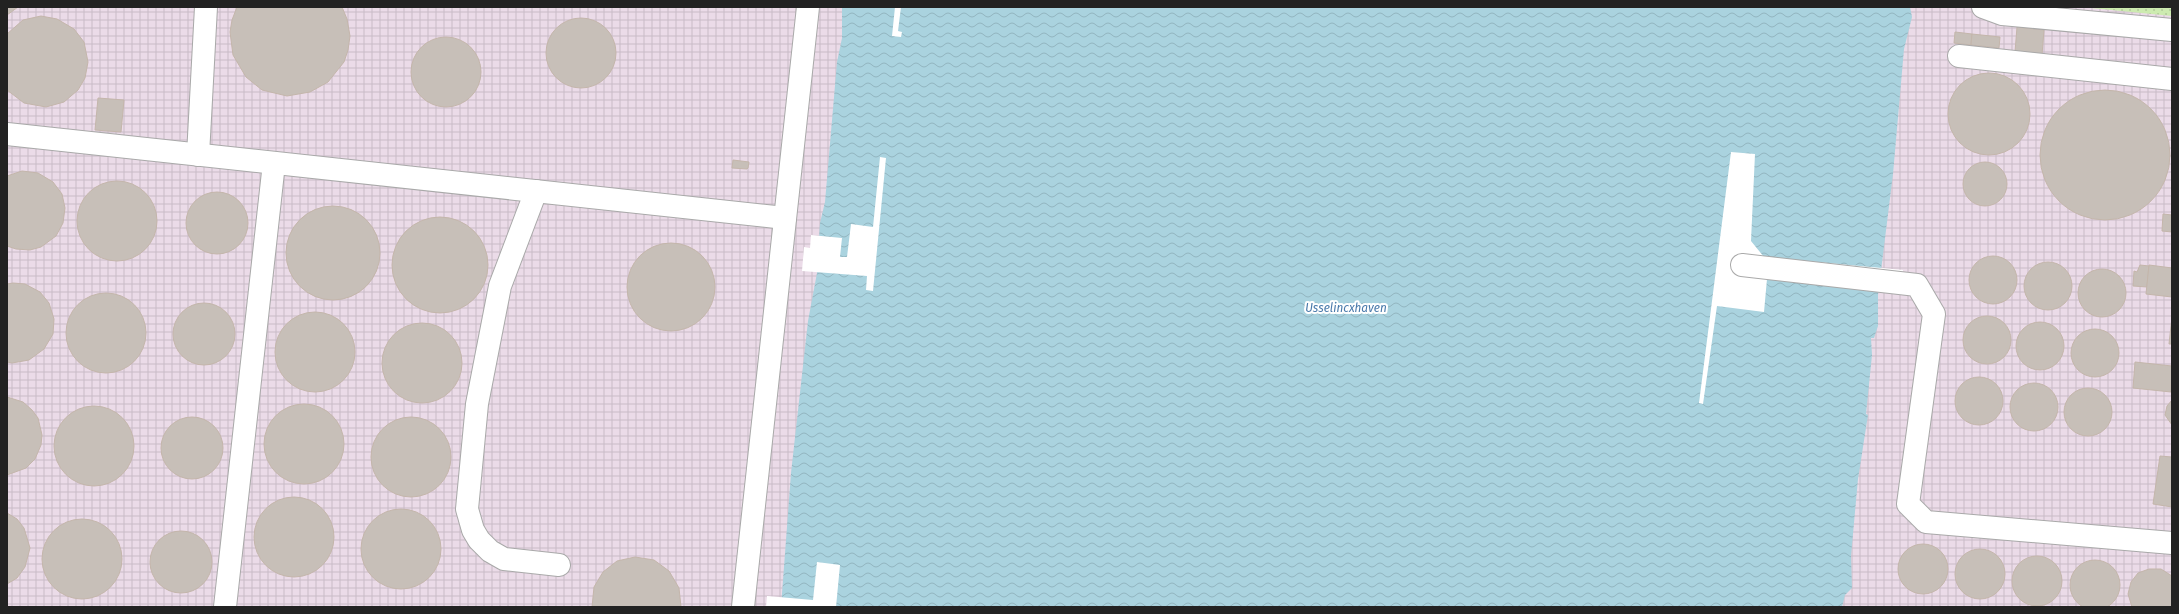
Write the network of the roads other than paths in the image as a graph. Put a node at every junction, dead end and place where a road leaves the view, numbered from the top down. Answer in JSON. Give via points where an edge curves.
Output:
{"nodes":[{"id":1,"x":206,"y":7,"type":"edge"},
{"id":2,"x":808,"y":7,"type":"edge"},
{"id":3,"x":1983,"y":7,"type":"edge"},
{"id":4,"x":2172,"y":30,"type":"edge"},
{"id":5,"x":1959,"y":56,"type":"dead end"},
{"id":6,"x":2172,"y":79,"type":"edge"},
{"id":7,"x":7,"y":134,"type":"edge"},
{"id":8,"x":199,"y":137,"type":"junction"},
{"id":9,"x":274,"y":163,"type":"junction"},
{"id":10,"x":536,"y":191,"type":"junction"},
{"id":11,"x":785,"y":218,"type":"junction"},
{"id":12,"x":1742,"y":265,"type":"dead end"},
{"id":13,"x":2172,"y":543,"type":"edge"},
{"id":14,"x":559,"y":564,"type":"dead end"},
{"id":15,"x":225,"y":607,"type":"edge"},
{"id":16,"x":743,"y":607,"type":"edge"}],
"edges":[{"from":1,"to":8,"type":"lane"},
{"from":2,"to":11,"type":"lane"},
{"from":3,"to":4,"type":"lane","via":[[2002,14]]},
{"from":5,"to":6,"type":"lane"},
{"from":7,"to":8,"type":"lane"},
{"from":8,"to":9,"type":"lane"},
{"from":9,"to":10,"type":"lane"},
{"from":9,"to":15,"type":"lane"},
{"from":10,"to":11,"type":"lane"},
{"from":10,"to":14,"type":"lane","via":[[500,286],[477,404],[467,509],[473,530],[490,551],[504,559]]},
{"from":11,"to":16,"type":"lane"},
{"from":12,"to":13,"type":"lane","via":[[1917,285],[1934,314],[1908,504],[1926,522]]}]}
